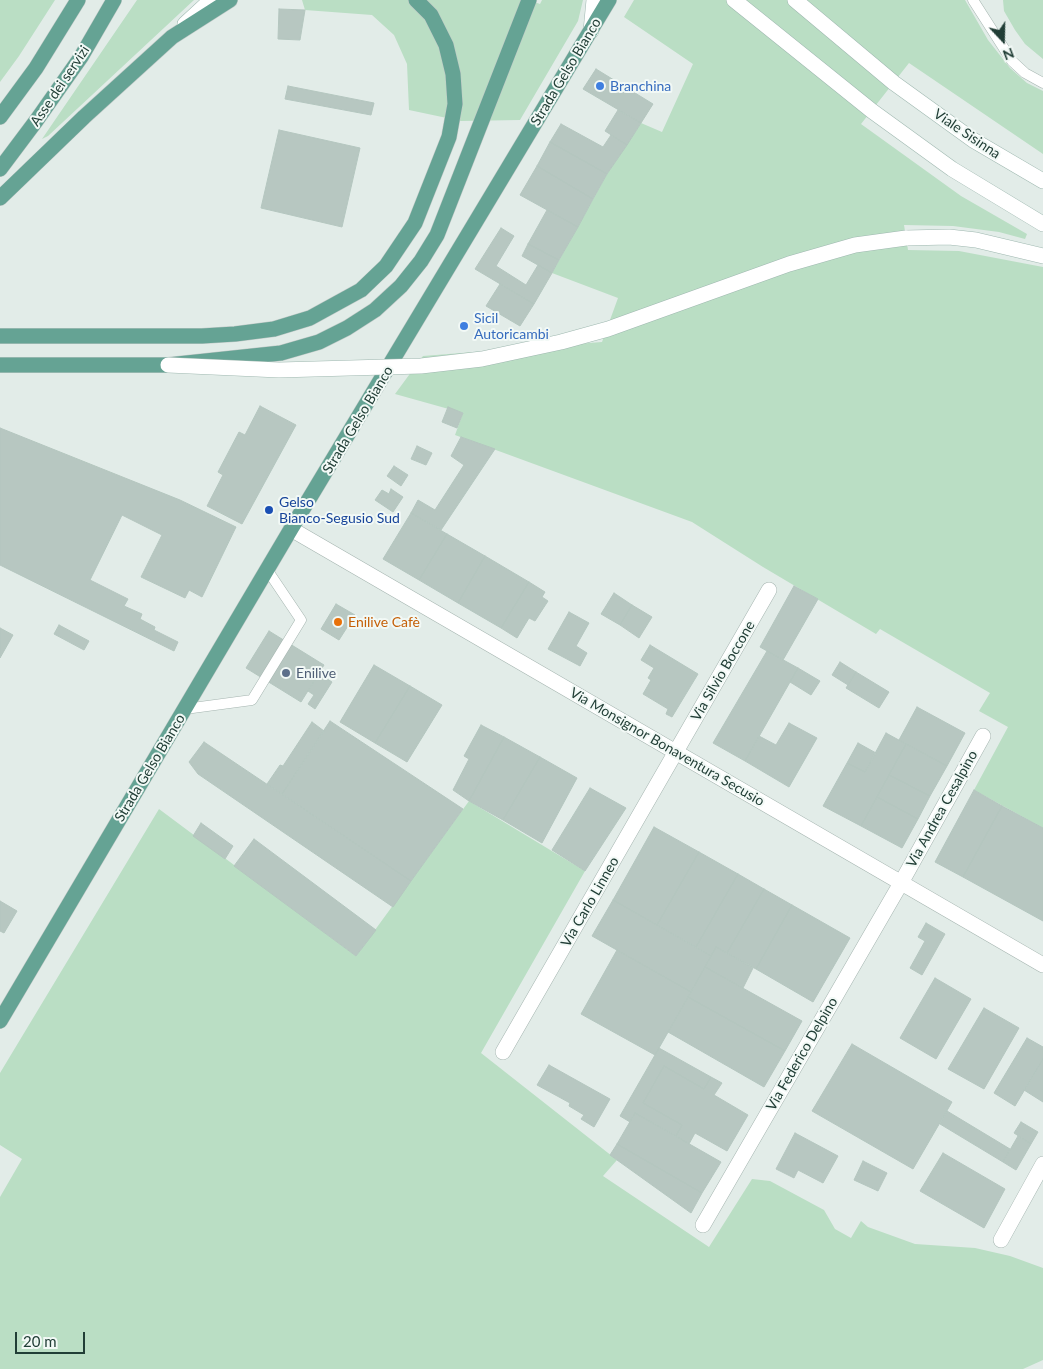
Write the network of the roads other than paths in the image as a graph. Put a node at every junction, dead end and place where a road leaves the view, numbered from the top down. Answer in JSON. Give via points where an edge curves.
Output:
{"nodes":[{"id":1,"x":78,"y":0,"type":"edge"},
{"id":2,"x":114,"y":0,"type":"edge"},
{"id":3,"x":210,"y":0,"type":"edge"},
{"id":4,"x":230,"y":0,"type":"edge"},
{"id":5,"x":416,"y":0,"type":"edge"},
{"id":6,"x":529,"y":0,"type":"edge"},
{"id":7,"x":594,"y":0,"type":"edge"},
{"id":8,"x":609,"y":0,"type":"edge"},
{"id":9,"x":734,"y":0,"type":"edge"},
{"id":10,"x":795,"y":0,"type":"edge"},
{"id":11,"x":973,"y":0,"type":"edge"},
{"id":12,"x":591,"y":31,"type":"junction"},
{"id":13,"x":172,"y":37,"type":"junction"},
{"id":14,"x":1043,"y":83,"type":"edge"},
{"id":15,"x":0,"y":116,"type":"edge"},
{"id":16,"x":0,"y":169,"type":"edge"},
{"id":17,"x":1043,"y":181,"type":"edge"},
{"id":18,"x":0,"y":198,"type":"edge"},
{"id":19,"x":1043,"y":224,"type":"edge"},
{"id":20,"x":1043,"y":256,"type":"edge"},
{"id":21,"x":0,"y":336,"type":"edge"},
{"id":22,"x":0,"y":365,"type":"edge"},
{"id":23,"x":168,"y":365,"type":"junction"},
{"id":24,"x":291,"y":529,"type":"junction"},
{"id":25,"x":268,"y":571,"type":"junction"},
{"id":26,"x":770,"y":590,"type":"dead end"},
{"id":27,"x":185,"y":709,"type":"junction"},
{"id":28,"x":983,"y":736,"type":"dead end"},
{"id":29,"x":676,"y":752,"type":"junction"},
{"id":30,"x":901,"y":882,"type":"junction"},
{"id":31,"x":1043,"y":965,"type":"edge"},
{"id":32,"x":0,"y":1021,"type":"edge"},
{"id":33,"x":503,"y":1052,"type":"dead end"},
{"id":34,"x":1043,"y":1164,"type":"edge"},
{"id":35,"x":703,"y":1225,"type":"dead end"},
{"id":36,"x":1000,"y":1240,"type":"dead end"}],
"edges":[{"from":1,"to":15,"type":"main road","via":[[36,68]]},
{"from":2,"to":16,"type":"main road","name":"Asse dei servizi","via":[[75,65]]},
{"from":3,"to":13,"type":"street"},
{"from":4,"to":13,"type":"main road"},
{"from":5,"to":21,"type":"main road","via":[[430,15],[446,44],[455,104],[449,137],[415,223],[386,266],[360,290],[310,318],[274,329],[235,334]]},
{"from":6,"to":23,"type":"main road","bridge":true,"via":[[437,235],[401,286],[374,310],[319,342],[281,353]]},
{"from":7,"to":12,"type":"street"},
{"from":8,"to":12,"type":"main road","name":"Strada Gelso Bianco"},
{"from":9,"to":19,"type":"street","via":[[872,111],[952,169]]},
{"from":10,"to":17,"type":"street","name":"Viale Sisinna","via":[[894,83],[973,140]]},
{"from":11,"to":14,"type":"lane","via":[[1012,61]]},
{"from":12,"to":24,"type":"main road","name":"Strada Gelso Bianco"},
{"from":13,"to":18,"type":"main road"},
{"from":20,"to":23,"type":"street","bridge":true,"via":[[976,240],[906,238],[855,246],[808,259],[608,329],[482,359],[421,366],[279,370]]},
{"from":22,"to":23,"type":"main road"},
{"from":24,"to":25,"type":"main road","name":"Strada Gelso Bianco"},
{"from":24,"to":29,"type":"street","name":"Via Monsignor Bonaventura Secusio"},
{"from":25,"to":27,"type":"main road","name":"Strada Gelso Bianco"},
{"from":25,"to":27,"type":"lane","via":[[302,620],[252,700]]},
{"from":26,"to":29,"type":"street","name":"Via Silvio Boccone"},
{"from":27,"to":32,"type":"main road","name":"Strada Gelso Bianco"},
{"from":28,"to":30,"type":"street","name":"Via Andrea Cesalpino"},
{"from":29,"to":30,"type":"street","name":"Via Monsignor Bonaventura Secusio"},
{"from":29,"to":33,"type":"street","name":"Via Carlo Linneo"},
{"from":30,"to":31,"type":"street","name":"Via Monsignor Bonaventura Secusio"},
{"from":30,"to":35,"type":"street","name":"Via Federico Delpino"},
{"from":34,"to":36,"type":"street"}]}
